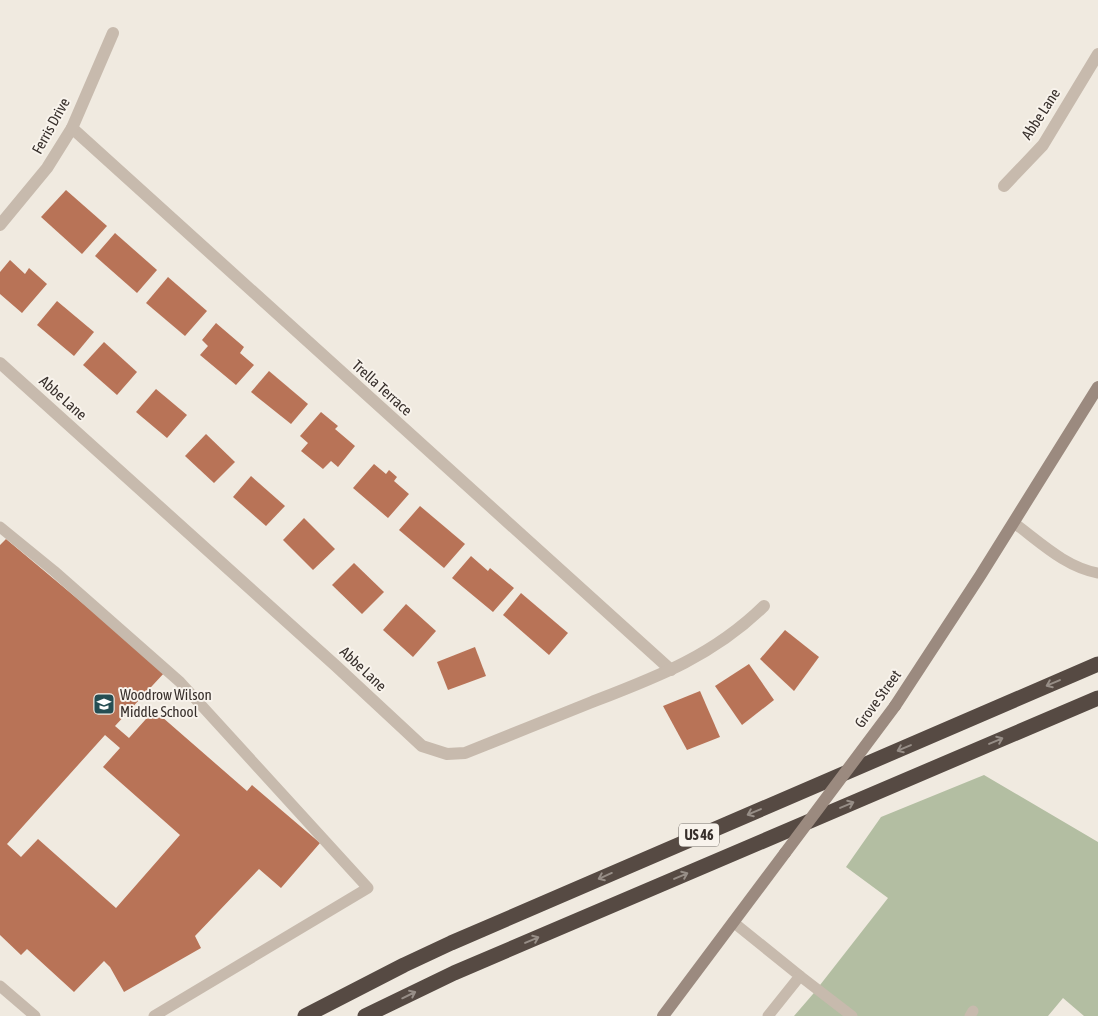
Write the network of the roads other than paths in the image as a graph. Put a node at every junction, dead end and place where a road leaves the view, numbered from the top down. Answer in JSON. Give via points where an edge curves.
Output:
{"nodes":[{"id":1,"x":113,"y":33,"type":"dead end"},
{"id":2,"x":1098,"y":54,"type":"edge"},
{"id":3,"x":72,"y":128,"type":"junction"},
{"id":4,"x":1004,"y":186,"type":"dead end"},
{"id":5,"x":0,"y":225,"type":"edge"},
{"id":6,"x":0,"y":363,"type":"edge"},
{"id":7,"x":1098,"y":387,"type":"edge"},
{"id":8,"x":1014,"y":523,"type":"junction"},
{"id":9,"x":0,"y":527,"type":"edge"},
{"id":10,"x":1098,"y":573,"type":"edge"},
{"id":11,"x":764,"y":606,"type":"dead end"},
{"id":12,"x":1098,"y":664,"type":"edge"},
{"id":13,"x":670,"y":670,"type":"junction"},
{"id":14,"x":1098,"y":698,"type":"edge"},
{"id":15,"x":733,"y":922,"type":"junction"},
{"id":16,"x":800,"y":976,"type":"junction"},
{"id":17,"x":0,"y":986,"type":"edge"},
{"id":18,"x":35,"y":1016,"type":"edge"},
{"id":19,"x":154,"y":1016,"type":"edge"},
{"id":20,"x":305,"y":1016,"type":"edge"},
{"id":21,"x":365,"y":1016,"type":"edge"},
{"id":22,"x":663,"y":1016,"type":"edge"},
{"id":23,"x":768,"y":1016,"type":"edge"},
{"id":24,"x":852,"y":1016,"type":"edge"}],
"edges":[{"from":1,"to":3,"type":"street","name":"Ferris Drive"},
{"from":2,"to":4,"type":"street","name":"Abbe Lane","via":[[1043,145]]},
{"from":3,"to":5,"type":"street","name":"Ferris Drive","via":[[47,168]]},
{"from":3,"to":13,"type":"street","name":"Trella Terrace"},
{"from":6,"to":13,"type":"street","name":"Abbe Lane","via":[[422,746],[447,754],[465,753]]},
{"from":7,"to":8,"type":"street","name":"Grove Street"},
{"from":8,"to":10,"type":"lane","via":[[1063,559],[1081,569]]},
{"from":8,"to":15,"type":"street","name":"Grove Street","bridge":true,"via":[[895,706]]},
{"from":9,"to":19,"type":"lane","via":[[180,682],[368,888]]},
{"from":11,"to":13,"type":"street","name":"Abbe Lane","via":[[716,646]]},
{"from":12,"to":20,"type":"highway","number":"US 46","one_way":true,"via":[[451,943]]},
{"from":21,"to":14,"type":"highway","number":"US 46","one_way":true,"via":[[454,973]]},
{"from":15,"to":16,"type":"lane"},
{"from":15,"to":22,"type":"street","name":"Grove Street"},
{"from":16,"to":23,"type":"lane"},
{"from":16,"to":24,"type":"lane"},
{"from":17,"to":18,"type":"lane"}]}
